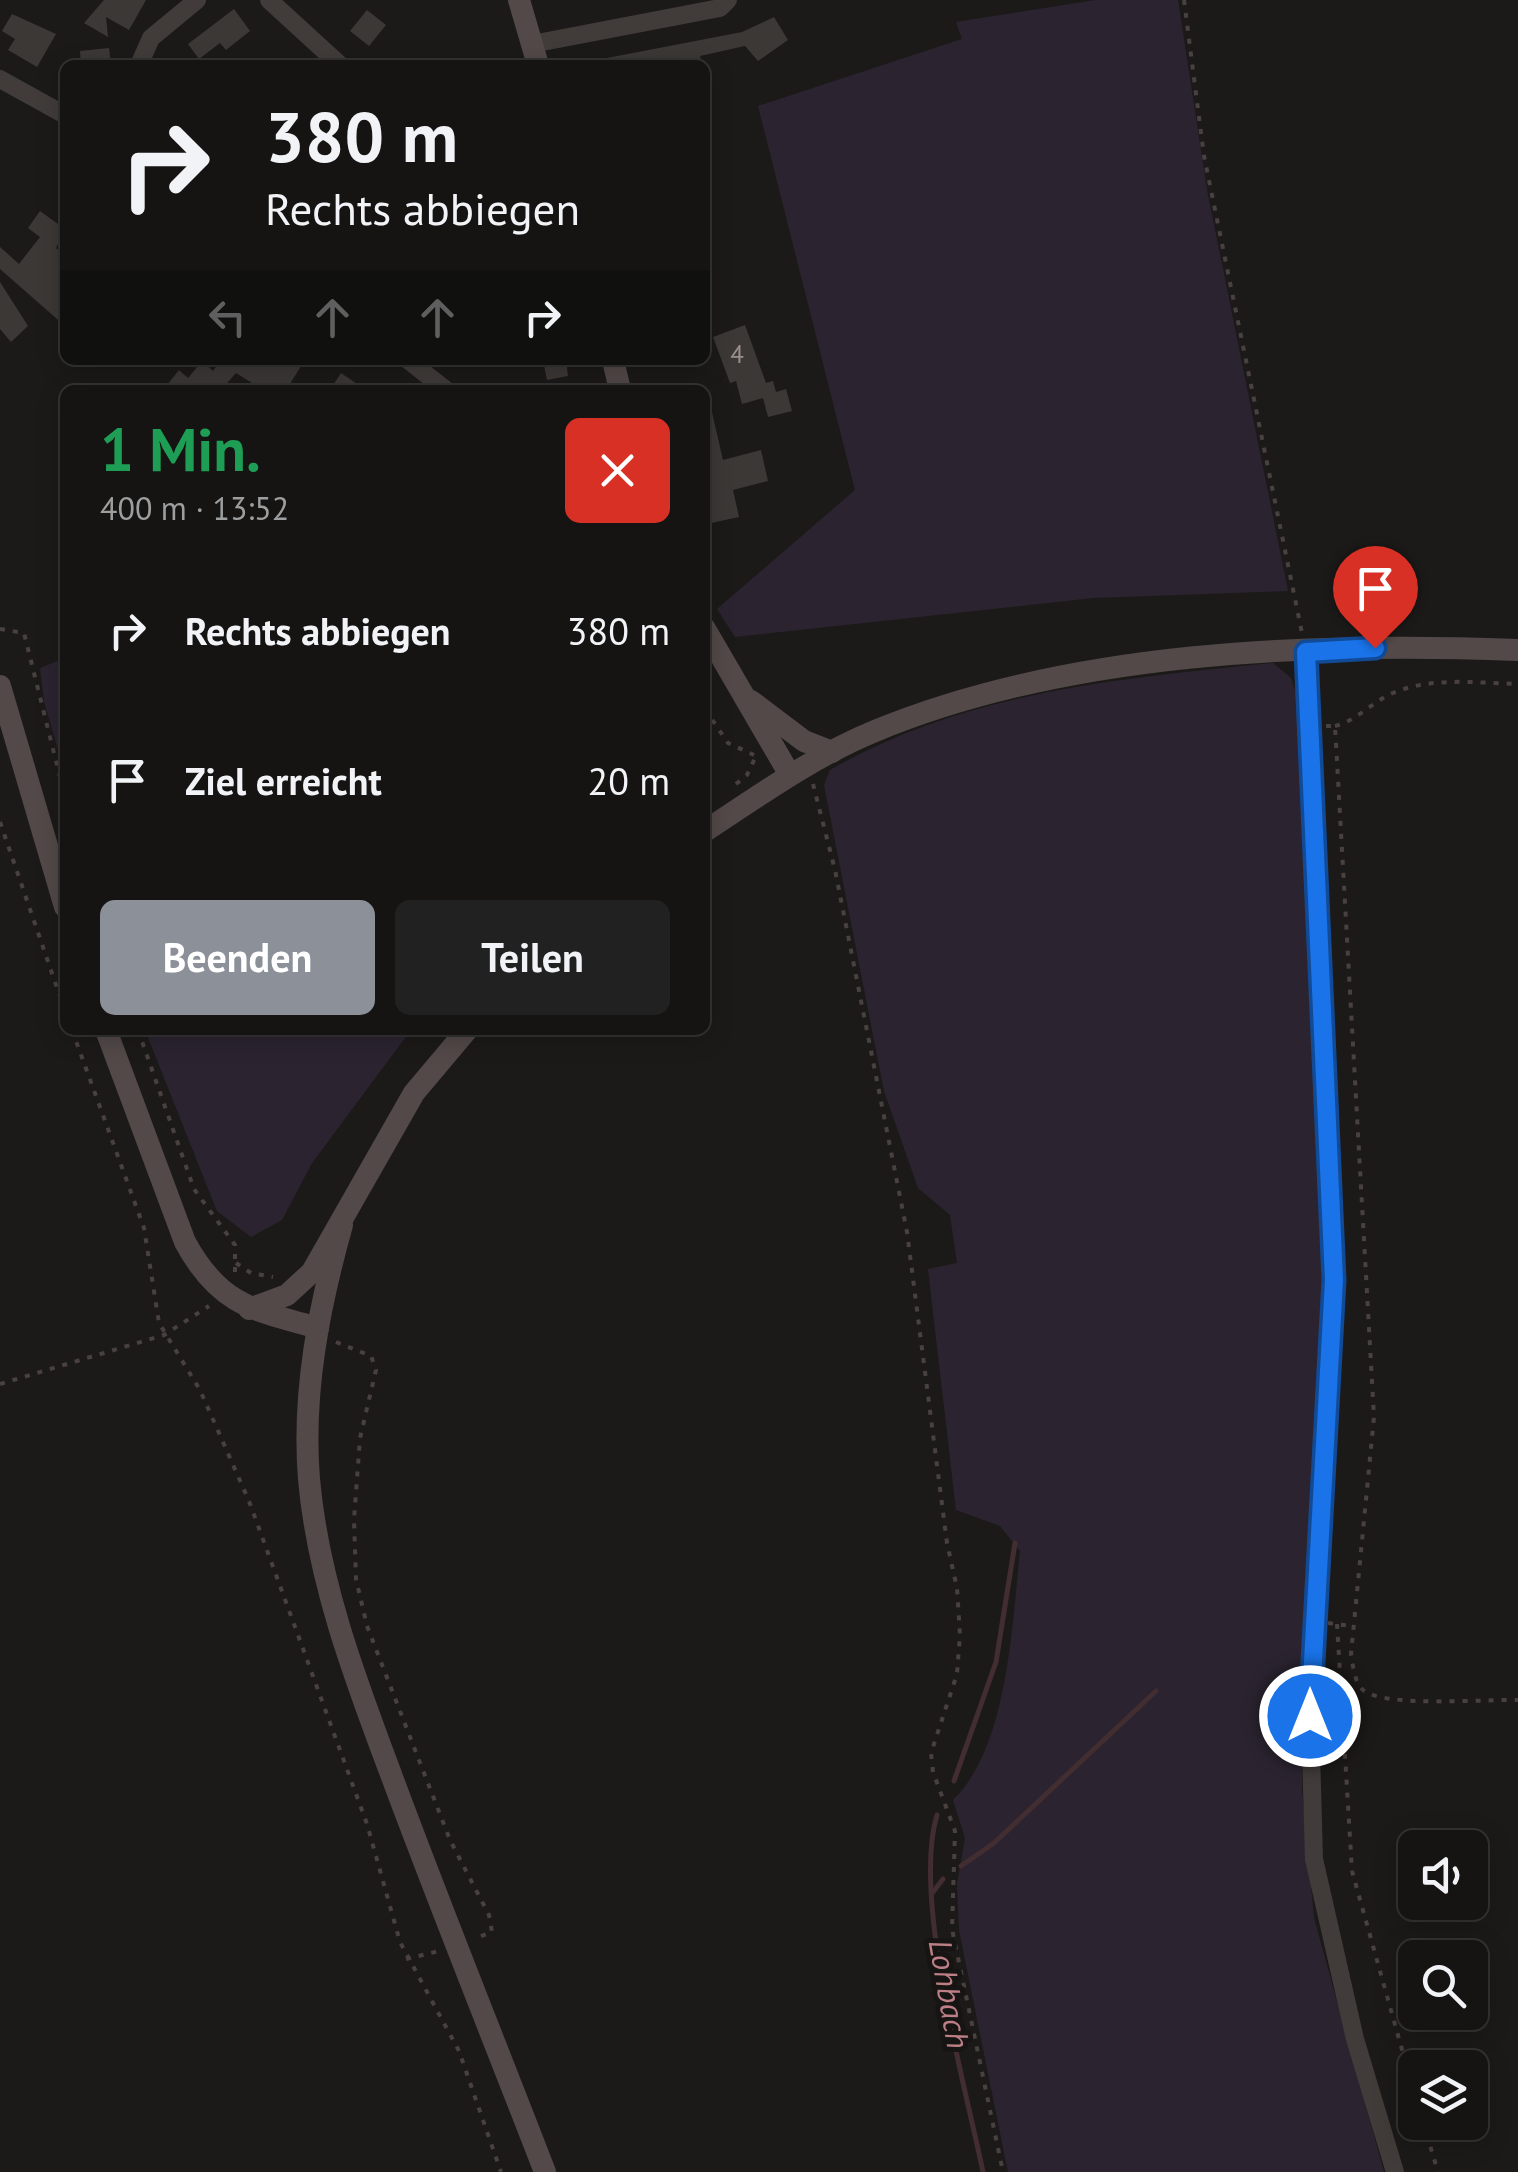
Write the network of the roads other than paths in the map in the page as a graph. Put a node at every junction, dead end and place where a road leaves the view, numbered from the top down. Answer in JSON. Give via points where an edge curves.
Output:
{"nodes":[{"id":1,"x":268,"y":0,"type":"edge"},
{"id":2,"x":519,"y":0,"type":"edge"},
{"id":3,"x":728,"y":0,"type":"edge"},
{"id":4,"x":185,"y":3,"type":"edge"},
{"id":5,"x":535,"y":54,"type":"edge"},
{"id":6,"x":141,"y":60,"type":"edge"},
{"id":7,"x":334,"y":60,"type":"edge"},
{"id":8,"x":0,"y":78,"type":"edge"},
{"id":9,"x":60,"y":112,"type":"edge"},
{"id":10,"x":414,"y":365,"type":"edge"},
{"id":11,"x":440,"y":385,"type":"edge"},
{"id":12,"x":710,"y":638,"type":"edge"},
{"id":13,"x":1518,"y":650,"type":"edge"},
{"id":14,"x":1306,"y":652,"type":"junction"},
{"id":15,"x":0,"y":686,"type":"edge"},
{"id":16,"x":744,"y":696,"type":"junction"},
{"id":17,"x":832,"y":752,"type":"junction"},
{"id":18,"x":796,"y":771,"type":"junction"},
{"id":19,"x":710,"y":828,"type":"edge"},
{"id":20,"x":60,"y":889,"type":"edge"},
{"id":21,"x":108,"y":1035,"type":"edge"},
{"id":22,"x":464,"y":1035,"type":"edge"},
{"id":23,"x":342,"y":1225,"type":"junction"},
{"id":24,"x":249,"y":1309,"type":"junction"},
{"id":25,"x":317,"y":1333,"type":"junction"},
{"id":26,"x":546,"y":2172,"type":"edge"},
{"id":27,"x":1395,"y":2172,"type":"edge"}],
"edges":[{"from":1,"to":7,"type":"street"},
{"from":2,"to":5,"type":"main road"},
{"from":3,"to":5,"type":"street","via":[[720,8]]},
{"from":4,"to":6,"type":"street","via":[[151,38]]},
{"from":8,"to":9,"type":"street"},
{"from":10,"to":11,"type":"street"},
{"from":12,"to":16,"type":"main road"},
{"from":13,"to":14,"type":"main road","via":[[1410,646]]},
{"from":14,"to":17,"type":"main road","via":[[1042,678],[956,700]]},
{"from":14,"to":27,"type":"street","via":[[1334,1280],[1309,1680],[1314,1860],[1355,2039]]},
{"from":15,"to":20,"type":"main road"},
{"from":16,"to":17,"type":"main road","via":[[804,741]]},
{"from":16,"to":18,"type":"main road"},
{"from":17,"to":18,"type":"main road"},
{"from":18,"to":19,"type":"main road"},
{"from":21,"to":24,"type":"main road","via":[[185,1242],[202,1274]]},
{"from":22,"to":23,"type":"main road","via":[[414,1094]]},
{"from":23,"to":24,"type":"main road","via":[[312,1272],[287,1295]]},
{"from":23,"to":25,"type":"main road"},
{"from":24,"to":25,"type":"main road"},
{"from":25,"to":26,"type":"main road","via":[[308,1406],[309,1480],[327,1582],[353,1672]]}]}
